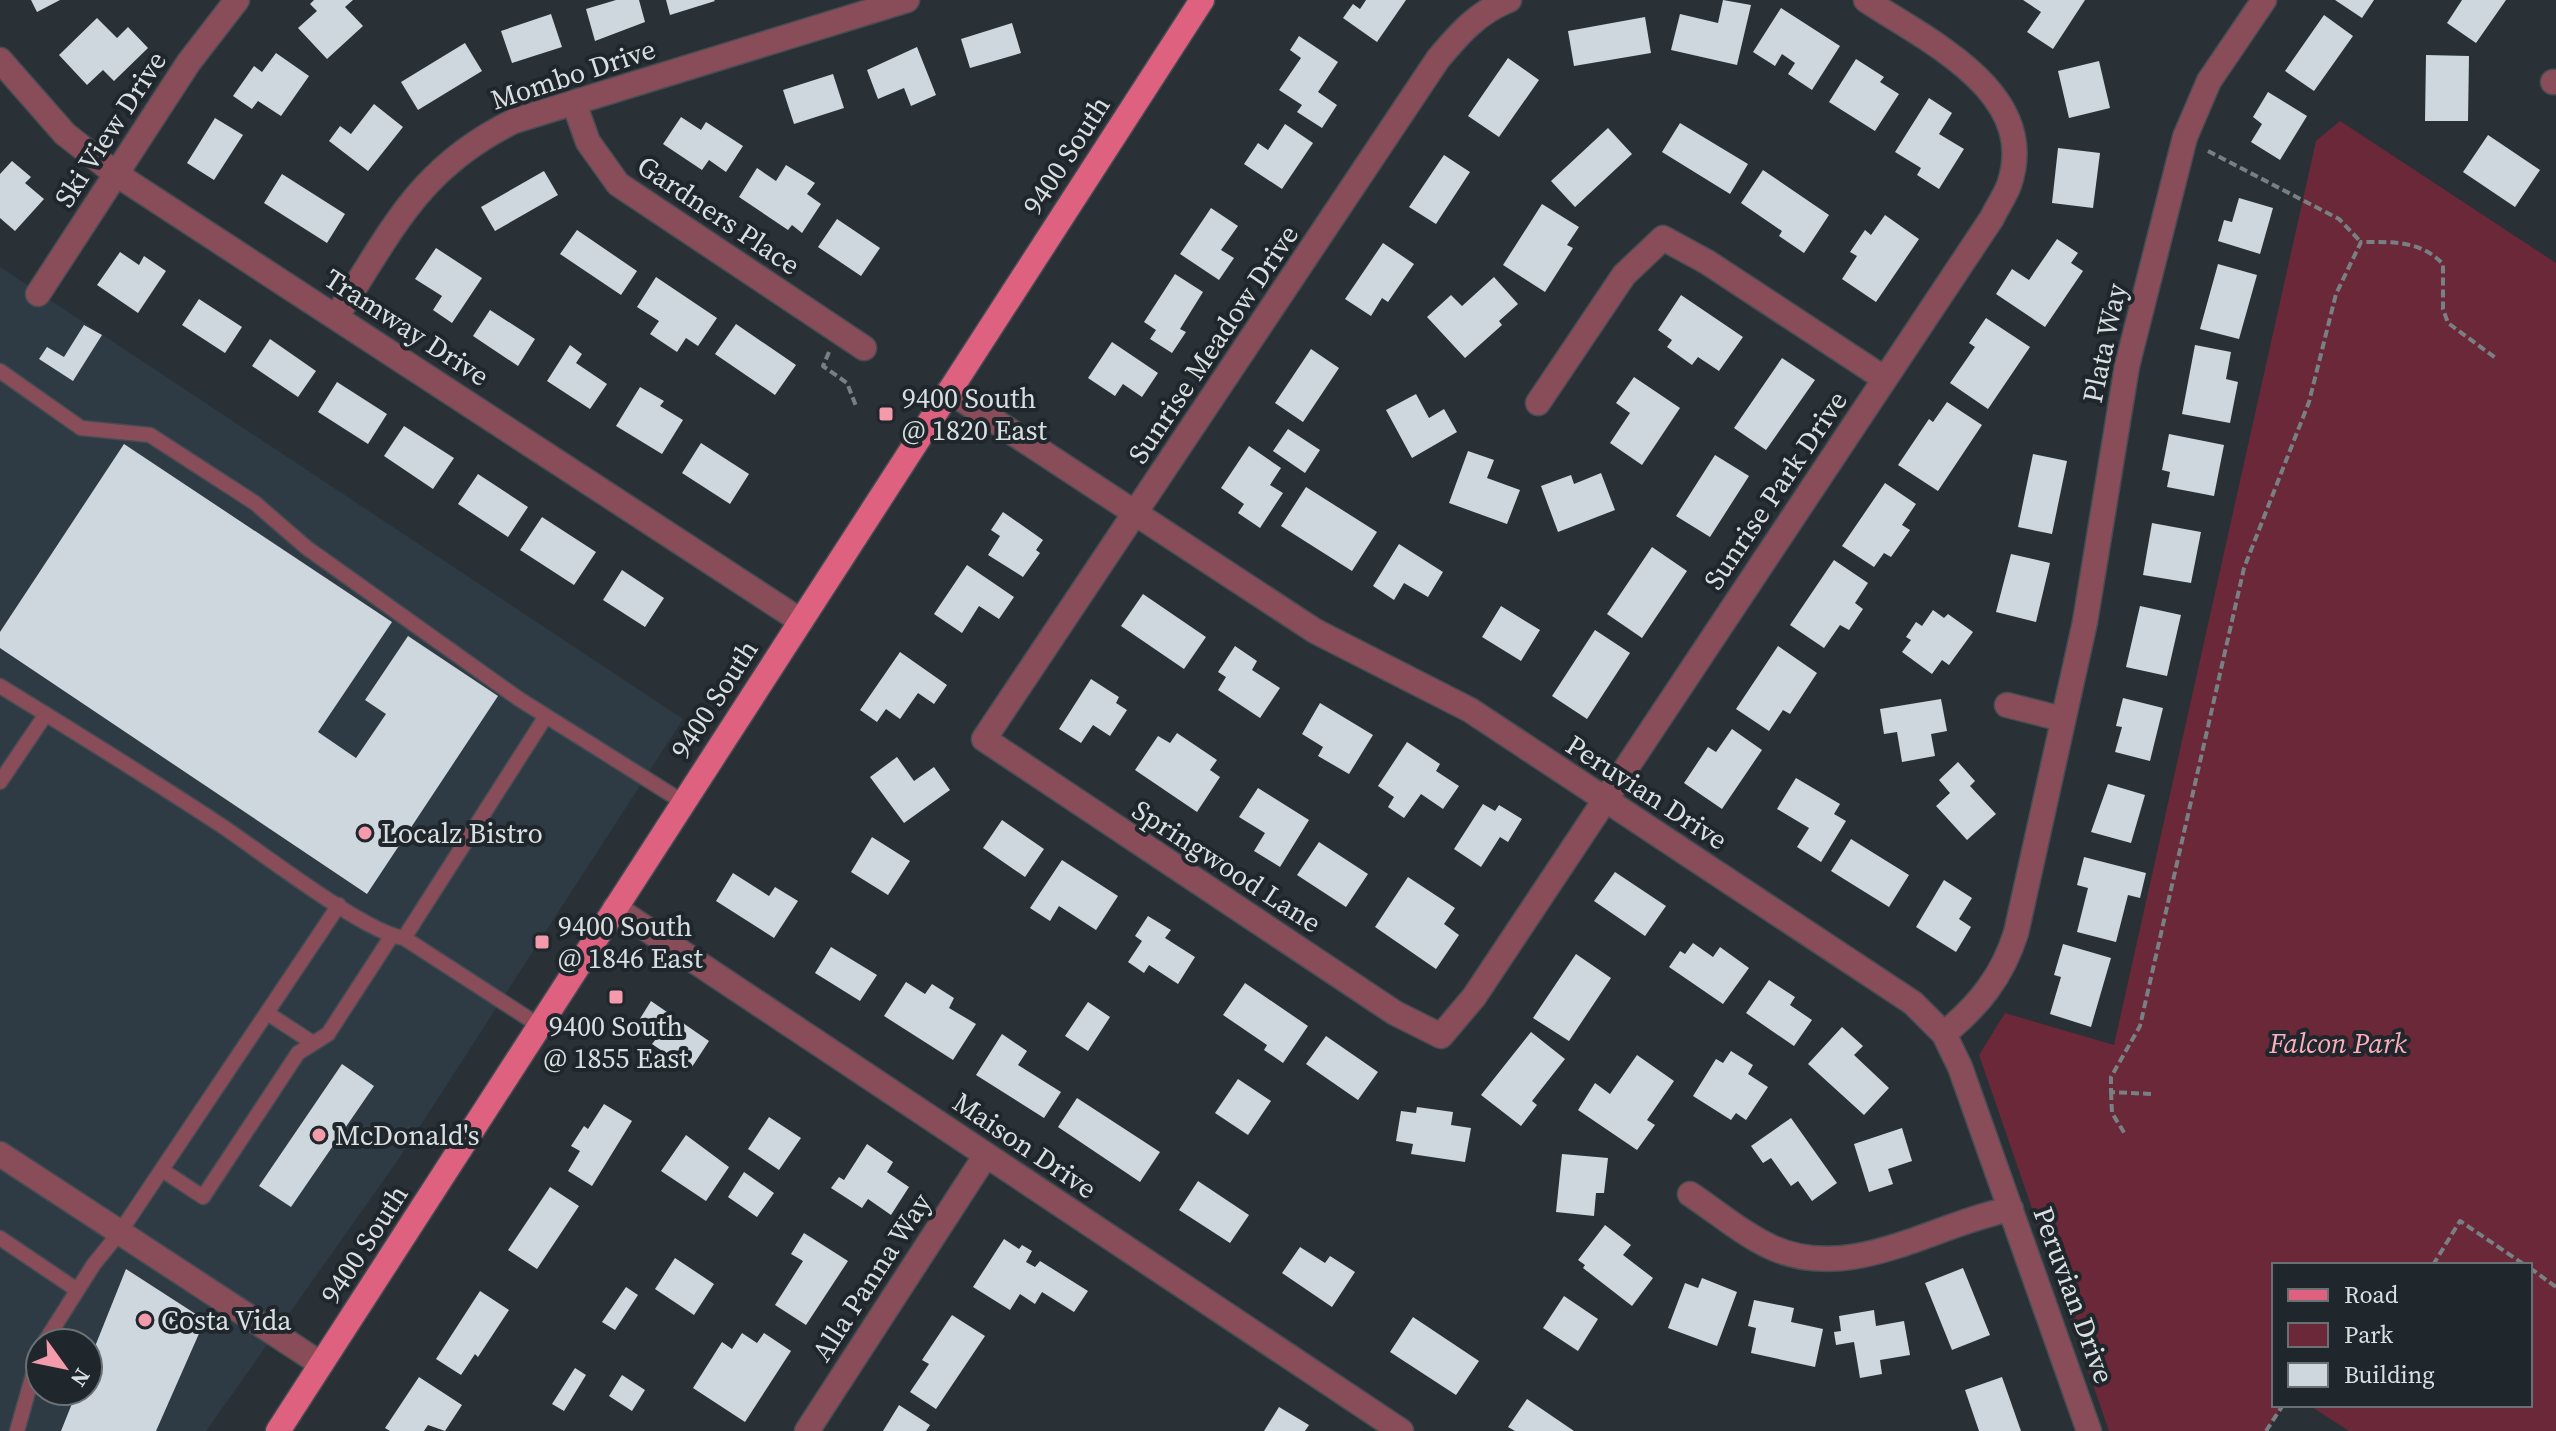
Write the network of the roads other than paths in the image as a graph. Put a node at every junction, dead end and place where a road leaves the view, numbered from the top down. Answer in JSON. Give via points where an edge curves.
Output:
{"nodes":[{"id":1,"x":237,"y":0,"type":"edge"},
{"id":2,"x":907,"y":0,"type":"edge"},
{"id":3,"x":1509,"y":0,"type":"edge"},
{"id":4,"x":1866,"y":0,"type":"edge"},
{"id":5,"x":2264,"y":0,"type":"edge"},
{"id":6,"x":1198,"y":1,"type":"edge"},
{"id":7,"x":0,"y":60,"type":"edge"},
{"id":8,"x":574,"y":103,"type":"junction"},
{"id":9,"x":116,"y":174,"type":"junction"},
{"id":10,"x":38,"y":294,"type":"dead end"},
{"id":11,"x":336,"y":317,"type":"junction"},
{"id":12,"x":864,"y":348,"type":"dead end"},
{"id":13,"x":0,"y":371,"type":"edge"},
{"id":14,"x":1885,"y":379,"type":"junction"},
{"id":15,"x":949,"y":391,"type":"junction"},
{"id":16,"x":1538,"y":403,"type":"dead end"},
{"id":17,"x":1136,"y":514,"type":"junction"},
{"id":18,"x":801,"y":621,"type":"junction"},
{"id":19,"x":0,"y":686,"type":"edge"},
{"id":20,"x":2007,"y":705,"type":"dead end"},
{"id":21,"x":46,"y":714,"type":"junction"},
{"id":22,"x":546,"y":716,"type":"junction"},
{"id":23,"x":2062,"y":719,"type":"junction"},
{"id":24,"x":984,"y":739,"type":"joint"},
{"id":25,"x":0,"y":782,"type":"edge"},
{"id":26,"x":1605,"y":800,"type":"junction"},
{"id":27,"x":683,"y":802,"type":"junction"},
{"id":28,"x":339,"y":905,"type":"junction"},
{"id":29,"x":615,"y":908,"type":"junction"},
{"id":30,"x":398,"y":937,"type":"junction"},
{"id":31,"x":267,"y":1013,"type":"junction"},
{"id":32,"x":540,"y":1026,"type":"junction"},
{"id":33,"x":1944,"y":1034,"type":"junction"},
{"id":34,"x":1441,"y":1036,"type":"joint"},
{"id":35,"x":313,"y":1043,"type":"junction"},
{"id":36,"x":0,"y":1154,"type":"edge"},
{"id":37,"x":986,"y":1155,"type":"junction"},
{"id":38,"x":162,"y":1170,"type":"junction"},
{"id":39,"x":1690,"y":1194,"type":"dead end"},
{"id":40,"x":2011,"y":1209,"type":"junction"},
{"id":41,"x":120,"y":1232,"type":"junction"},
{"id":42,"x":0,"y":1238,"type":"edge"},
{"id":43,"x":77,"y":1290,"type":"junction"},
{"id":44,"x":54,"y":1327,"type":"edge"},
{"id":45,"x":321,"y":1364,"type":"junction"},
{"id":46,"x":24,"y":1406,"type":"edge"},
{"id":47,"x":1386,"y":1427,"type":"edge"},
{"id":48,"x":17,"y":1431,"type":"edge"},
{"id":49,"x":278,"y":1431,"type":"edge"},
{"id":50,"x":807,"y":1431,"type":"edge"},
{"id":51,"x":2089,"y":1431,"type":"edge"}],
"edges":[{"from":1,"to":9,"type":"street","name":"Ski View Drive","via":[[189,62]]},
{"from":2,"to":8,"type":"street","name":"Mombo Drive"},
{"from":3,"to":17,"type":"street","name":"Sunrise Meadow Drive","via":[[1490,7],[1461,30],[1438,59]]},
{"from":4,"to":14,"type":"street","name":"Sunrise Park Drive","via":[[1976,75],[1996,96],[2009,123],[2014,153],[2009,184],[1992,218]]},
{"from":5,"to":23,"type":"street","name":"Plata Way","via":[[2209,81],[2185,137],[2127,366],[2085,622]]},
{"from":6,"to":15,"type":"main road","name":"9400 South"},
{"from":7,"to":9,"type":"street","name":"Tramway Drive","via":[[65,134]]},
{"from":8,"to":11,"type":"street","name":"Mombo Drive","via":[[514,121],[454,156],[428,179]]},
{"from":8,"to":12,"type":"street","name":"Gardners Place","via":[[588,142],[618,184]]},
{"from":9,"to":10,"type":"street","name":"Ski View Drive"},
{"from":9,"to":11,"type":"street","name":"Tramway Drive"},
{"from":11,"to":18,"type":"street","name":"Tramway Drive"},
{"from":13,"to":22,"type":"lane","via":[[81,428],[150,435],[255,503],[307,548]]},
{"from":14,"to":16,"type":"street","via":[[1663,238],[1624,275]]},
{"from":14,"to":26,"type":"street","name":"Sunrise Park Drive"},
{"from":15,"to":17,"type":"street","name":"Peruvian Drive"},
{"from":15,"to":18,"type":"main road","name":"9400 South"},
{"from":17,"to":24,"type":"street","name":"Sunrise Meadow Drive"},
{"from":17,"to":26,"type":"street","name":"Peruvian Drive","via":[[1315,631],[1470,710]]},
{"from":18,"to":27,"type":"main road","name":"9400 South"},
{"from":19,"to":21,"type":"lane"},
{"from":20,"to":23,"type":"street"},
{"from":21,"to":25,"type":"lane"},
{"from":21,"to":28,"type":"lane"},
{"from":22,"to":27,"type":"lane"},
{"from":22,"to":30,"type":"lane"},
{"from":23,"to":33,"type":"street","name":"Plata Way","via":[[2009,957],[1980,1001]]},
{"from":24,"to":34,"type":"street","name":"Springwood Lane","via":[[1395,1013]]},
{"from":26,"to":33,"type":"street","name":"Peruvian Drive","via":[[1913,1003]]},
{"from":26,"to":34,"type":"street","name":"Sunrise Park Drive","via":[[1474,997]]},
{"from":27,"to":29,"type":"main road","name":"9400 South"},
{"from":28,"to":30,"type":"lane"},
{"from":28,"to":31,"type":"lane"},
{"from":29,"to":32,"type":"main road","name":"9400 South"},
{"from":29,"to":37,"type":"street","name":"Maison Drive"},
{"from":30,"to":32,"type":"lane"},
{"from":30,"to":35,"type":"lane","via":[[328,1034]]},
{"from":31,"to":35,"type":"lane"},
{"from":31,"to":38,"type":"lane"},
{"from":32,"to":45,"type":"main road","name":"9400 South"},
{"from":33,"to":40,"type":"street","name":"Peruvian Drive"},
{"from":35,"to":38,"type":"lane","via":[[298,1053],[203,1197]]},
{"from":36,"to":41,"type":"street"},
{"from":37,"to":47,"type":"street","name":"Maison Drive"},
{"from":37,"to":50,"type":"street","name":"Alla Panna Way"},
{"from":38,"to":41,"type":"lane"},
{"from":39,"to":40,"type":"street","via":[[1772,1248],[1826,1261],[1859,1257]]},
{"from":40,"to":51,"type":"street","name":"Peruvian Drive"},
{"from":41,"to":43,"type":"lane"},
{"from":41,"to":45,"type":"street"},
{"from":42,"to":43,"type":"lane"},
{"from":43,"to":44,"type":"lane"},
{"from":45,"to":49,"type":"main road","name":"9400 South"},
{"from":46,"to":48,"type":"lane"}]}
